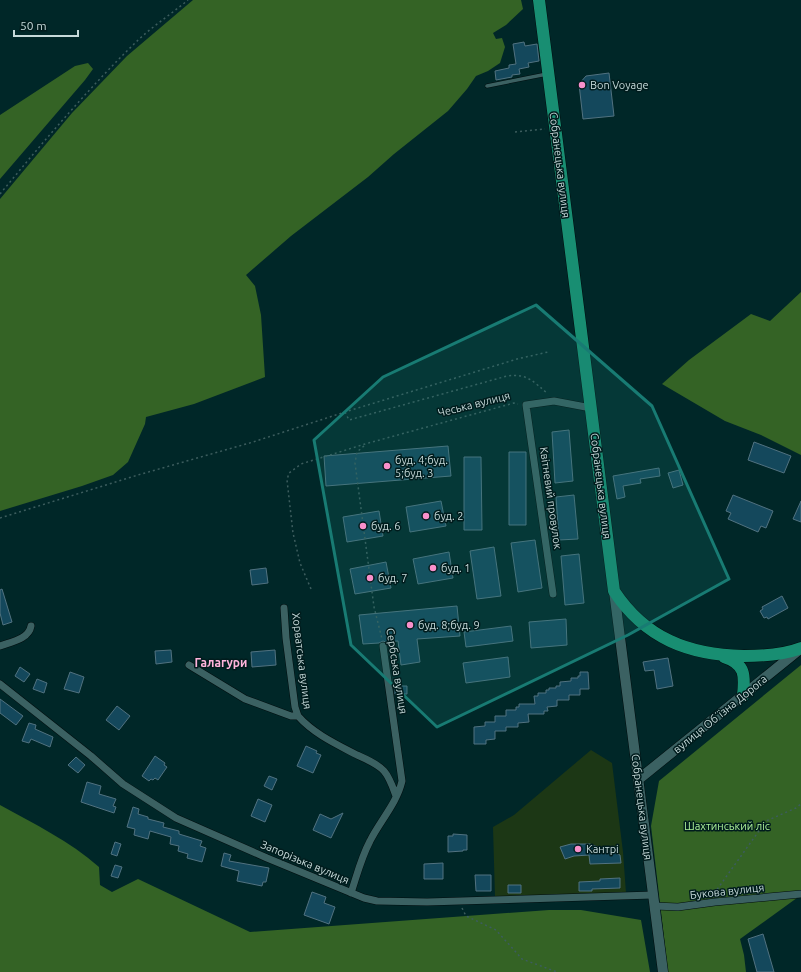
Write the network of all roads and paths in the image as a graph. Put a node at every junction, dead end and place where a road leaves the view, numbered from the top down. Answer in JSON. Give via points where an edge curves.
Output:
{"nodes":[{"id":1,"x":188,"y":0,"type":"edge"},
{"id":2,"x":539,"y":0,"type":"edge"},
{"id":3,"x":549,"y":73,"type":"junction"},
{"id":4,"x":487,"y":86,"type":"dead end"},
{"id":5,"x":556,"y":128,"type":"junction"},
{"id":6,"x":516,"y":132,"type":"dead end"},
{"id":7,"x":0,"y":194,"type":"edge"},
{"id":8,"x":548,"y":352,"type":"dead end"},
{"id":9,"x":554,"y":402,"type":"junction"},
{"id":10,"x":526,"y":405,"type":"junction"},
{"id":11,"x":590,"y":408,"type":"junction"},
{"id":12,"x":345,"y":412,"type":"junction"},
{"id":13,"x":365,"y":444,"type":"junction"},
{"id":14,"x":0,"y":518,"type":"edge"},
{"id":15,"x":311,"y":589,"type":"dead end"},
{"id":16,"x":614,"y":591,"type":"junction"},
{"id":17,"x":553,"y":594,"type":"dead end"},
{"id":18,"x":284,"y":608,"type":"dead end"},
{"id":19,"x":31,"y":626,"type":"dead end"},
{"id":20,"x":0,"y":646,"type":"edge"},
{"id":21,"x":383,"y":646,"type":"joint"},
{"id":22,"x":801,"y":648,"type":"edge"},
{"id":23,"x":715,"y":655,"type":"junction"},
{"id":24,"x":189,"y":666,"type":"dead end"},
{"id":25,"x":0,"y":684,"type":"edge"},
{"id":26,"x":743,"y":696,"type":"junction"},
{"id":27,"x":298,"y":716,"type":"junction"},
{"id":28,"x":639,"y":779,"type":"junction"},
{"id":29,"x":396,"y":796,"type":"junction"},
{"id":30,"x":801,"y":804,"type":"edge"},
{"id":31,"x":350,"y":893,"type":"junction"},
{"id":32,"x":801,"y":894,"type":"edge"},
{"id":33,"x":653,"y":895,"type":"junction"},
{"id":34,"x":459,"y":901,"type":"junction"},
{"id":35,"x":715,"y":902,"type":"junction"},
{"id":36,"x":655,"y":906,"type":"junction"},
{"id":37,"x":557,"y":972,"type":"edge"},
{"id":38,"x":663,"y":972,"type":"edge"}],
"edges":[{"from":1,"to":7,"type":"path","via":[[135,43],[114,64],[57,125]]},
{"from":2,"to":3,"type":"highway","name":"Собранецька вулиця"},
{"from":3,"to":4,"type":"lane"},
{"from":3,"to":5,"type":"highway","name":"Собранецька вулиця"},
{"from":5,"to":6,"type":"path"},
{"from":5,"to":11,"type":"highway","name":"Собранецька вулиця"},
{"from":8,"to":12,"type":"path"},
{"from":9,"to":10,"type":"street","name":"Чеська вулиця"},
{"from":9,"to":11,"type":"street","name":"Чеська вулиця"},
{"from":9,"to":12,"type":"path","via":[[532,380],[517,374],[349,420]]},
{"from":10,"to":13,"type":"path","name":"Чеська вулиця","via":[[514,404]]},
{"from":10,"to":17,"type":"street","name":"Квітневий провулок"},
{"from":11,"to":16,"type":"highway","name":"Собранецька вулиця"},
{"from":12,"to":14,"type":"path"},
{"from":13,"to":15,"type":"path","name":"Чеська вулиця","via":[[301,464],[289,473],[287,480],[293,533],[300,563]]},
{"from":13,"to":21,"type":"path","name":"Сербська вулиця","via":[[357,452],[355,463],[374,607]]},
{"from":16,"to":23,"type":"highway","name":"вулиця Обʼїзна Дорога","via":[[624,606],[653,631],[679,646]]},
{"from":16,"to":28,"type":"main road","name":"Собранецька вулиця"},
{"from":18,"to":27,"type":"street","name":"Хорватська вулиця"},
{"from":19,"to":20,"type":"street","via":[[24,637]]},
{"from":21,"to":29,"type":"street","name":"Сербська вулиця","via":[[402,780]]},
{"from":22,"to":23,"type":"highway","name":"вулиця Обʼїзна Дорога","via":[[775,655]]},
{"from":22,"to":26,"type":"main road","name":"вулиця Обʼїзна Дорога"},
{"from":23,"to":26,"type":"highway","via":[[734,661],[742,668]]},
{"from":24,"to":27,"type":"street","via":[[245,699],[291,716]]},
{"from":25,"to":31,"type":"street","name":"Запорізька вулиця","via":[[123,784],[176,818]]},
{"from":26,"to":28,"type":"main road","name":"вулиця Обʼїзна Дорога"},
{"from":27,"to":29,"type":"street","via":[[304,724],[323,737],[384,770]]},
{"from":28,"to":33,"type":"main road","name":"Собранецька вулиця"},
{"from":29,"to":31,"type":"street","name":"Сербська вулиця","via":[[377,826],[360,862]]},
{"from":30,"to":35,"type":"path","via":[[766,821],[716,891]]},
{"from":31,"to":34,"type":"street","name":"Запорізька вулиця","via":[[377,901]]},
{"from":32,"to":35,"type":"street","name":"Букова вулиця"},
{"from":33,"to":34,"type":"street","name":"Запорізька вулиця"},
{"from":33,"to":36,"type":"main road","name":"Собранецька вулиця"},
{"from":34,"to":37,"type":"path","via":[[466,916],[496,930],[522,959]]},
{"from":35,"to":36,"type":"street","name":"Букова вулиця","via":[[678,907]]},
{"from":36,"to":38,"type":"main road","name":"Собранецька вулиця"}]}
